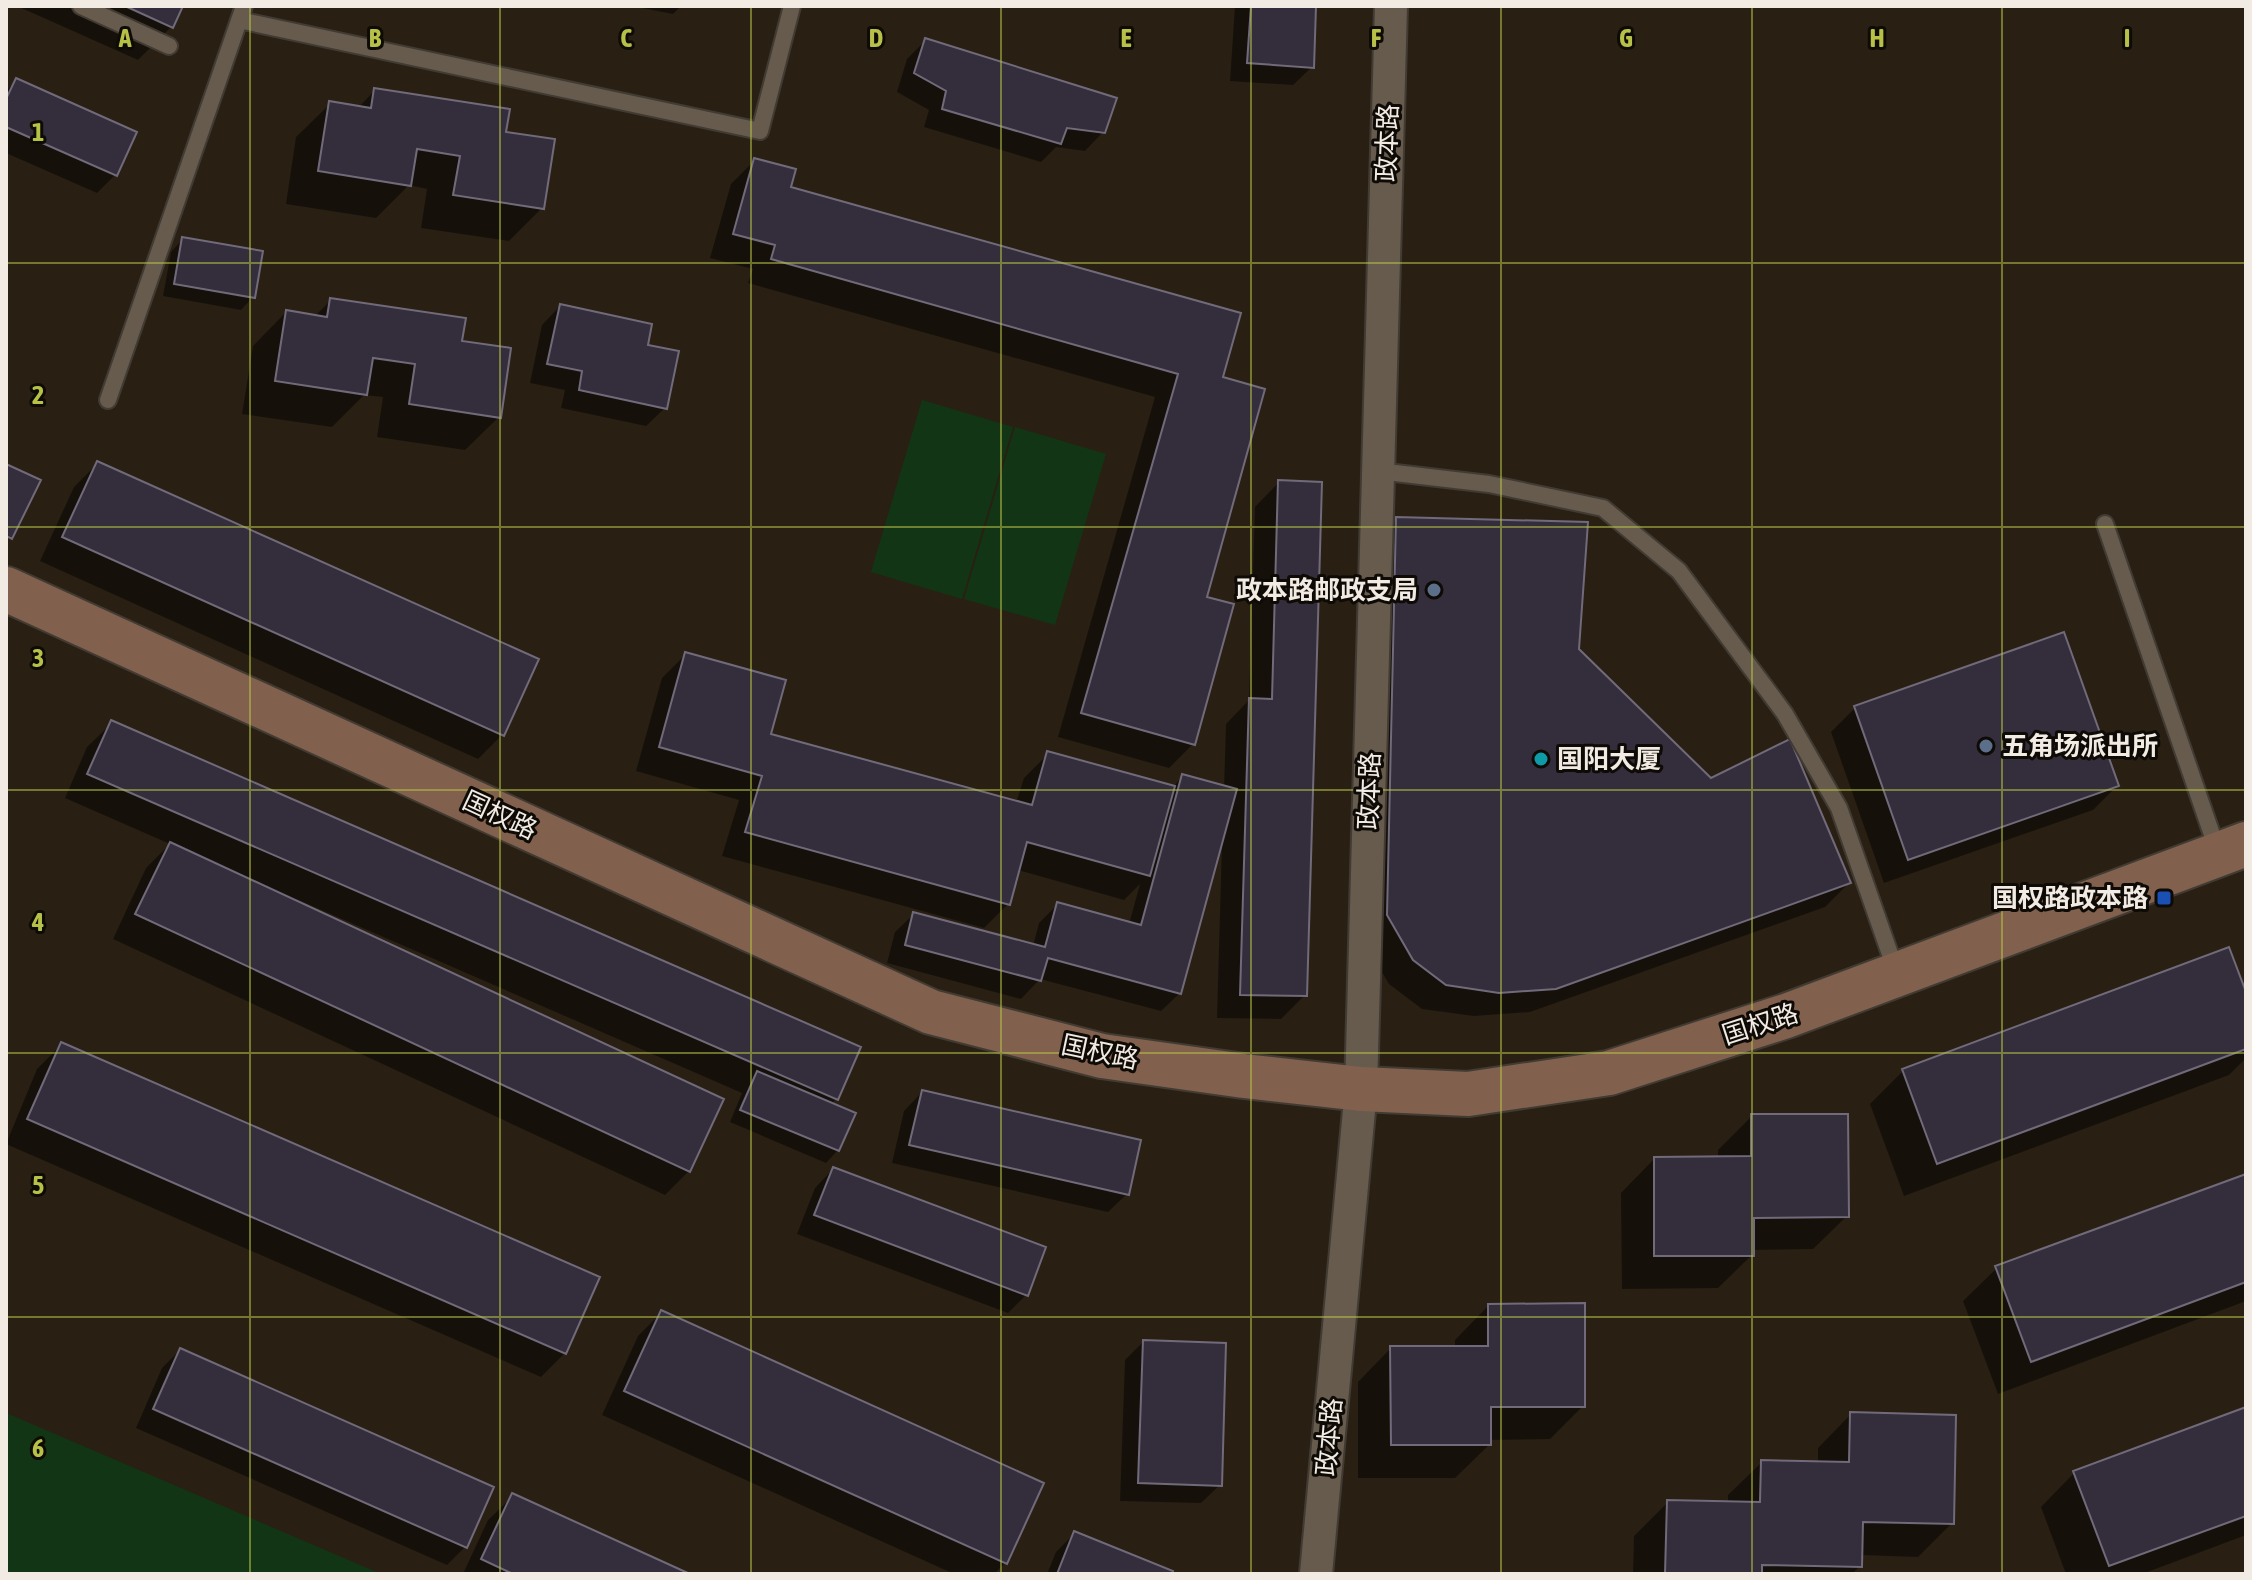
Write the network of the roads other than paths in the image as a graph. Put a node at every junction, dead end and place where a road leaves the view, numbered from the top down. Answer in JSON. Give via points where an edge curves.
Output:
{"nodes":[{"id":1,"x":81,"y":6,"type":"edge"},
{"id":2,"x":792,"y":6,"type":"edge"},
{"id":3,"x":1391,"y":6,"type":"edge"},
{"id":4,"x":241,"y":13,"type":"edge"},
{"id":5,"x":169,"y":46,"type":"dead end"},
{"id":6,"x":108,"y":400,"type":"dead end"},
{"id":7,"x":1378,"y":471,"type":"junction"},
{"id":8,"x":2105,"y":524,"type":"dead end"},
{"id":9,"x":6,"y":589,"type":"edge"},
{"id":10,"x":2232,"y":848,"type":"edge"},
{"id":11,"x":1897,"y":974,"type":"junction"},
{"id":12,"x":1361,"y":1089,"type":"junction"},
{"id":13,"x":1316,"y":1574,"type":"edge"}],
"edges":[{"from":1,"to":5,"type":"lane"},
{"from":2,"to":4,"type":"lane","via":[[760,131]]},
{"from":3,"to":7,"type":"street","name":"政本路"},
{"from":4,"to":6,"type":"lane"},
{"from":7,"to":11,"type":"lane","via":[[1489,484],[1603,508],[1679,571],[1785,714],[1839,808]]},
{"from":7,"to":12,"type":"street","name":"政本路"},
{"from":8,"to":10,"type":"lane"},
{"from":9,"to":12,"type":"street","name":"国权路","via":[[931,1012],[1102,1056]]},
{"from":10,"to":11,"type":"street","name":"国权路"},
{"from":11,"to":12,"type":"street","name":"国权路","via":[[1609,1073],[1468,1094]]},
{"from":12,"to":13,"type":"street","name":"政本路"}]}
